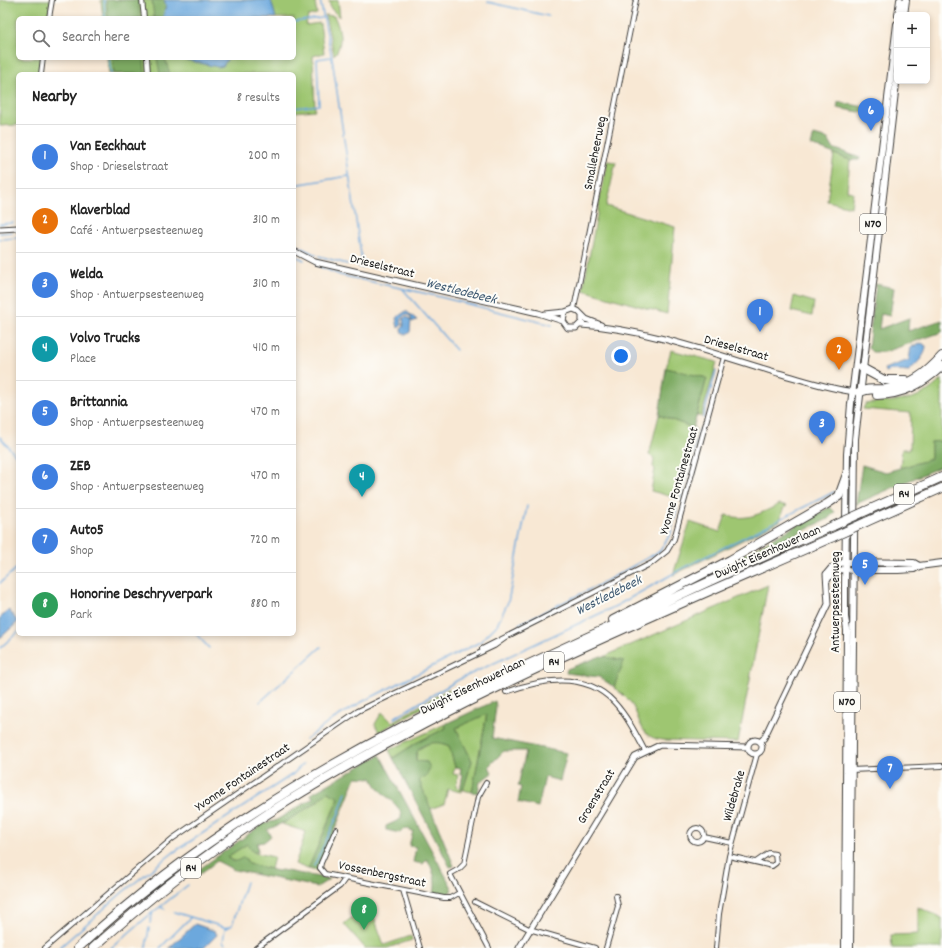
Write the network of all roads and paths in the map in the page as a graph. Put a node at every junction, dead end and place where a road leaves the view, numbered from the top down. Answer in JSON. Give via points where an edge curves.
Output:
{"nodes":[{"id":1,"x":52,"y":0,"type":"edge"},
{"id":2,"x":142,"y":0,"type":"edge"},
{"id":3,"x":636,"y":0,"type":"edge"},
{"id":4,"x":900,"y":0,"type":"edge"},
{"id":5,"x":906,"y":0,"type":"edge"},
{"id":6,"x":898,"y":12,"type":"edge"},
{"id":7,"x":904,"y":12,"type":"edge"},
{"id":8,"x":49,"y":16,"type":"edge"},
{"id":9,"x":144,"y":16,"type":"edge"},
{"id":10,"x":894,"y":43,"type":"edge"},
{"id":11,"x":43,"y":60,"type":"edge"},
{"id":12,"x":147,"y":60,"type":"edge"},
{"id":13,"x":41,"y":72,"type":"edge"},
{"id":14,"x":148,"y":72,"type":"edge"},
{"id":15,"x":896,"y":84,"type":"edge"},
{"id":16,"x":882,"y":176,"type":"junction"},
{"id":17,"x":16,"y":228,"type":"edge"},
{"id":18,"x":0,"y":229,"type":"edge"},
{"id":19,"x":296,"y":252,"type":"edge"},
{"id":20,"x":869,"y":281,"type":"junction"},
{"id":21,"x":574,"y":309,"type":"junction"},
{"id":22,"x":565,"y":312,"type":"junction"},
{"id":23,"x":538,"y":314,"type":"junction"},
{"id":24,"x":582,"y":315,"type":"junction"},
{"id":25,"x":563,"y":321,"type":"junction"},
{"id":26,"x":581,"y":325,"type":"junction"},
{"id":27,"x":607,"y":327,"type":"junction"},
{"id":28,"x":942,"y":356,"type":"edge"},
{"id":29,"x":724,"y":357,"type":"junction"},
{"id":30,"x":942,"y":366,"type":"edge"},
{"id":31,"x":862,"y":368,"type":"junction"},
{"id":32,"x":925,"y":374,"type":"junction"},
{"id":33,"x":855,"y":392,"type":"junction"},
{"id":34,"x":847,"y":474,"type":"junction"},
{"id":35,"x":942,"y":477,"type":"edge"},
{"id":36,"x":942,"y":488,"type":"edge"},
{"id":37,"x":942,"y":493,"type":"edge"},
{"id":38,"x":917,"y":499,"type":"junction"},
{"id":39,"x":846,"y":561,"type":"junction"},
{"id":40,"x":853,"y":562,"type":"junction"},
{"id":41,"x":942,"y":563,"type":"edge"},
{"id":42,"x":919,"y":566,"type":"junction"},
{"id":43,"x":846,"y":570,"type":"junction"},
{"id":44,"x":853,"y":570,"type":"junction"},
{"id":45,"x":826,"y":582,"type":"junction"},
{"id":46,"x":578,"y":641,"type":"junction"},
{"id":47,"x":506,"y":692,"type":"dead end"},
{"id":48,"x":760,"y":742,"type":"junction"},
{"id":49,"x":748,"y":747,"type":"junction"},
{"id":50,"x":645,"y":751,"type":"junction"},
{"id":51,"x":757,"y":754,"type":"junction"},
{"id":52,"x":942,"y":766,"type":"edge"},
{"id":53,"x":848,"y":770,"type":"junction"},
{"id":54,"x":486,"y":783,"type":"dead end"},
{"id":55,"x":336,"y":829,"type":"dead end"},
{"id":56,"x":704,"y":837,"type":"dead end"},
{"id":57,"x":732,"y":843,"type":"junction"},
{"id":58,"x":729,"y":856,"type":"junction"},
{"id":59,"x":756,"y":862,"type":"junction"},
{"id":60,"x":345,"y":878,"type":"junction"},
{"id":61,"x":403,"y":890,"type":"junction"},
{"id":62,"x":459,"y":893,"type":"junction"},
{"id":63,"x":616,"y":896,"type":"dead end"},
{"id":64,"x":475,"y":902,"type":"dead end"},
{"id":65,"x":528,"y":929,"type":"junction"},
{"id":66,"x":104,"y":938,"type":"junction"},
{"id":67,"x":45,"y":948,"type":"edge"},
{"id":68,"x":78,"y":948,"type":"edge"},
{"id":69,"x":93,"y":948,"type":"edge"},
{"id":70,"x":97,"y":948,"type":"edge"},
{"id":71,"x":256,"y":948,"type":"edge"},
{"id":72,"x":420,"y":948,"type":"edge"},
{"id":73,"x":489,"y":948,"type":"edge"},
{"id":74,"x":519,"y":948,"type":"edge"},
{"id":75,"x":595,"y":948,"type":"edge"},
{"id":76,"x":606,"y":948,"type":"edge"},
{"id":77,"x":716,"y":948,"type":"edge"},
{"id":78,"x":845,"y":948,"type":"edge"},
{"id":79,"x":850,"y":948,"type":"edge"}],
"edges":[{"from":1,"to":8,"type":"street"},
{"from":2,"to":9,"type":"street"},
{"from":3,"to":21,"type":"street","name":"Smalleheerweg"},
{"from":4,"to":6,"type":"main road"},
{"from":5,"to":7,"type":"main road"},
{"from":10,"to":16,"type":"main road","name":"Antwerpsesteenweg","number":"N70"},
{"from":11,"to":13,"type":"street"},
{"from":12,"to":14,"type":"street"},
{"from":15,"to":16,"type":"main road","name":"Antwerpsesteenweg","number":"N70"},
{"from":16,"to":20,"type":"main road","name":"Antwerpsesteenweg","number":"N70"},
{"from":17,"to":18,"type":"street"},
{"from":19,"to":23,"type":"street","name":"Drieselstraat","via":[[315,262]]},
{"from":20,"to":31,"type":"main road","name":"Antwerpsesteenweg","number":"N70"},
{"from":20,"to":33,"type":"main road","name":"Antwerpsesteenweg","number":"N70"},
{"from":21,"to":22,"type":"street","name":"Drieselstraat"},
{"from":21,"to":24,"type":"street","name":"Drieselstraat"},
{"from":22,"to":23,"type":"street","name":"Drieselstraat"},
{"from":22,"to":25,"type":"street"},
{"from":23,"to":25,"type":"street","name":"Drieselstraat"},
{"from":24,"to":26,"type":"street"},
{"from":24,"to":27,"type":"street","name":"Drieselstraat"},
{"from":25,"to":26,"type":"street","name":"Drieselstraat","via":[[571,329]]},
{"from":26,"to":27,"type":"street","name":"Drieselstraat"},
{"from":27,"to":29,"type":"street","name":"Drieselstraat"},
{"from":28,"to":32,"type":"highway"},
{"from":29,"to":33,"type":"street","name":"Drieselstraat"},
{"from":29,"to":67,"type":"street","name":"Yvonne Fontainestraat","via":[[674,539],[667,551],[652,563],[358,711],[156,851]]},
{"from":30,"to":33,"type":"highway","via":[[928,379],[904,391],[880,394]]},
{"from":31,"to":32,"type":"highway","via":[[880,379],[892,381]]},
{"from":31,"to":33,"type":"main road","name":"Antwerpsesteenweg","number":"N70"},
{"from":32,"to":33,"type":"highway","via":[[905,385]]},
{"from":33,"to":34,"type":"main road","name":"Antwerpsesteenweg","number":"N70"},
{"from":33,"to":40,"type":"main road","name":"Antwerpsesteenweg","number":"N70"},
{"from":34,"to":39,"type":"main road","name":"Antwerpsesteenweg","number":"N70"},
{"from":34,"to":46,"type":"highway","via":[[839,496],[827,504],[730,560],[616,618]]},
{"from":35,"to":46,"type":"highway","name":"Dwight Eisenhowerlaan","number":"R4","bridge":true},
{"from":36,"to":38,"type":"highway","name":"Dwight Eisenhowerlaan","number":"R4"},
{"from":37,"to":38,"type":"highway"},
{"from":38,"to":66,"type":"highway","name":"Dwight Eisenhowerlaan","number":"R4","bridge":true,"via":[[593,643],[418,727],[283,804],[227,841],[169,884]]},
{"from":39,"to":40,"type":"main road"},
{"from":39,"to":43,"type":"main road","name":"Antwerpsesteenweg","number":"N70"},
{"from":39,"to":45,"type":"street","via":[[831,568],[826,574]]},
{"from":40,"to":42,"type":"main road","via":[[914,563]]},
{"from":40,"to":44,"type":"main road","name":"Antwerpsesteenweg","number":"N70"},
{"from":41,"to":42,"type":"main road"},
{"from":42,"to":44,"type":"main road","via":[[914,569],[898,570]]},
{"from":43,"to":44,"type":"main road"},
{"from":43,"to":45,"type":"street","via":[[836,569]]},
{"from":43,"to":53,"type":"main road","name":"Antwerpsesteenweg","number":"N70"},
{"from":44,"to":53,"type":"main road","name":"Antwerpsesteenweg","number":"N70"},
{"from":45,"to":48,"type":"street","via":[[828,604]]},
{"from":46,"to":68,"type":"highway","name":"Dwight Eisenhowerlaan","number":"R4","via":[[403,724],[305,779],[251,813],[187,859],[136,898]]},
{"from":47,"to":50,"type":"street","via":[[526,684],[554,680],[576,681],[589,685],[614,702]]},
{"from":48,"to":49,"type":"street","via":[[754,740]]},
{"from":48,"to":51,"type":"street","via":[[762,749]]},
{"from":49,"to":50,"type":"street","name":"Groenstraat","via":[[660,746]]},
{"from":49,"to":51,"type":"street","via":[[750,753]]},
{"from":50,"to":65,"type":"street","name":"Groenstraat","via":[[635,757],[628,766]]},
{"from":51,"to":57,"type":"street","name":"Wildebrake"},
{"from":52,"to":53,"type":"street"},
{"from":53,"to":78,"type":"main road","name":"Antwerpsesteenweg","number":"N70"},
{"from":53,"to":79,"type":"main road","name":"Antwerpsesteenweg","number":"N70"},
{"from":54,"to":62,"type":"street","via":[[478,797],[464,864],[450,874]]},
{"from":55,"to":60,"type":"street","name":"Vossenbergstraat","via":[[320,868],[325,874]]},
{"from":56,"to":57,"type":"street"},
{"from":57,"to":58,"type":"street","name":"Wildebrake"},
{"from":58,"to":59,"type":"street"},
{"from":58,"to":77,"type":"street","name":"Wildebrake"},
{"from":59,"to":59,"type":"street","via":[[769,853],[775,854],[777,858],[772,866]]},
{"from":60,"to":61,"type":"street","name":"Vossenbergstraat"},
{"from":60,"to":71,"type":"street","via":[[340,886]]},
{"from":61,"to":62,"type":"street","name":"Vossenbergstraat","via":[[450,898]]},
{"from":61,"to":72,"type":"street"},
{"from":62,"to":73,"type":"street"},
{"from":63,"to":76,"type":"street","via":[[618,906]]},
{"from":64,"to":65,"type":"street"},
{"from":65,"to":74,"type":"street","name":"Groenstraat"},
{"from":65,"to":75,"type":"street"},
{"from":66,"to":69,"type":"highway","name":"Dwight Eisenhowerlaan","number":"R4"},
{"from":66,"to":70,"type":"highway"}]}
